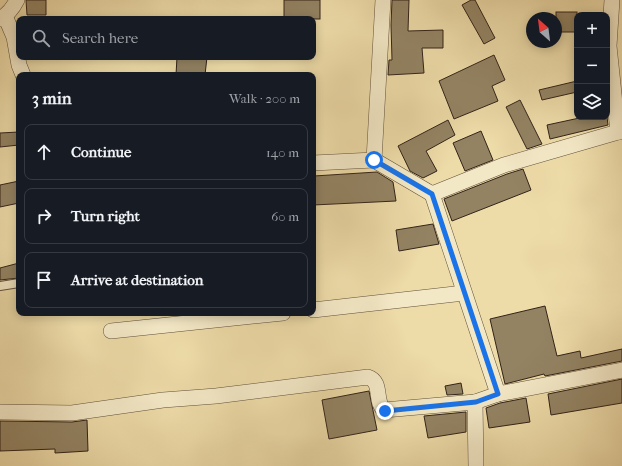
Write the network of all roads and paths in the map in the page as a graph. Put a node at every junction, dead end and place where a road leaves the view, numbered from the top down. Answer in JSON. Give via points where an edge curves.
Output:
{"nodes":[{"id":1,"x":17,"y":0,"type":"edge"},
{"id":2,"x":383,"y":0,"type":"edge"},
{"id":3,"x":612,"y":0,"type":"edge"},
{"id":4,"x":2,"y":17,"type":"edge"},
{"id":5,"x":16,"y":48,"type":"edge"},
{"id":6,"x":18,"y":60,"type":"edge"},
{"id":7,"x":22,"y":72,"type":"edge"},
{"id":8,"x":620,"y":132,"type":"edge"},
{"id":9,"x":374,"y":160,"type":"junction"},
{"id":10,"x":316,"y":163,"type":"edge"},
{"id":11,"x":432,"y":194,"type":"junction"},
{"id":12,"x":16,"y":283,"type":"edge"},
{"id":13,"x":0,"y":286,"type":"edge"},
{"id":14,"x":464,"y":293,"type":"junction"},
{"id":15,"x":316,"y":310,"type":"edge"},
{"id":16,"x":254,"y":316,"type":"edge"},
{"id":17,"x":111,"y":331,"type":"dead end"},
{"id":18,"x":622,"y":370,"type":"edge"},
{"id":19,"x":498,"y":394,"type":"junction"},
{"id":20,"x":476,"y":402,"type":"junction"},
{"id":21,"x":0,"y":412,"type":"edge"},
{"id":22,"x":476,"y":466,"type":"edge"}],
"edges":[{"from":1,"to":4,"type":"street"},
{"from":2,"to":9,"type":"street"},
{"from":3,"to":8,"type":"street","via":[[609,46]]},
{"from":4,"to":5,"type":"street","via":[[14,37]]},
{"from":6,"to":7,"type":"street"},
{"from":8,"to":11,"type":"street","via":[[504,165]]},
{"from":9,"to":10,"type":"street"},
{"from":9,"to":11,"type":"street"},
{"from":11,"to":14,"type":"street"},
{"from":12,"to":13,"type":"lane"},
{"from":14,"to":15,"type":"street"},
{"from":14,"to":19,"type":"street"},
{"from":16,"to":17,"type":"street"},
{"from":18,"to":19,"type":"street"},
{"from":19,"to":20,"type":"street"},
{"from":20,"to":21,"type":"street","via":[[384,410],[380,405],[376,383],[368,377],[72,413]]},
{"from":20,"to":22,"type":"street"}]}
